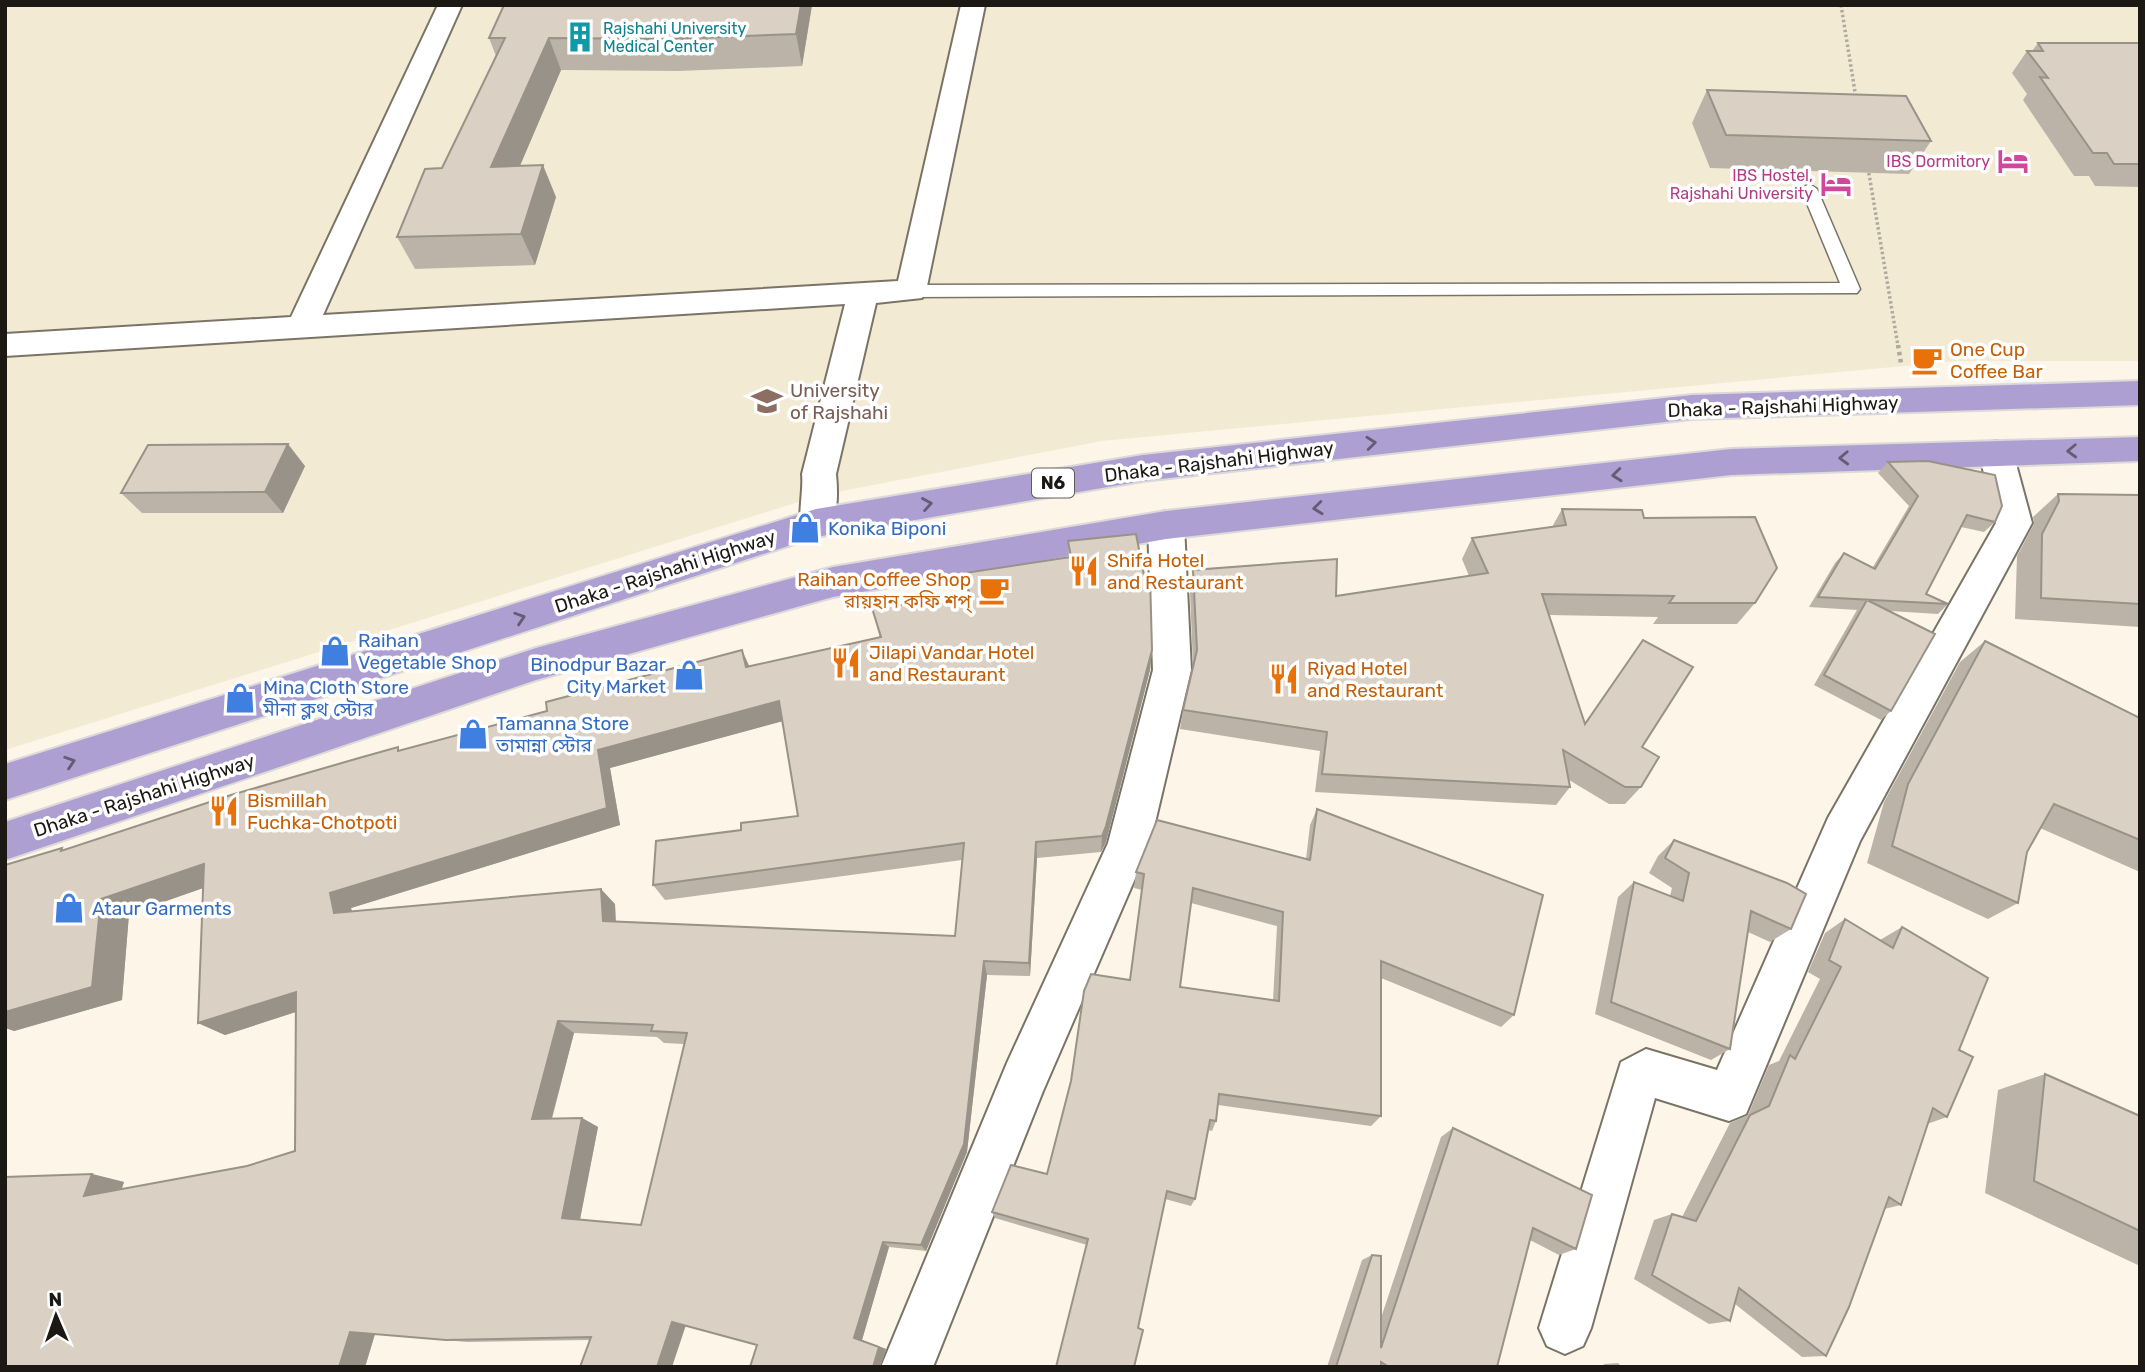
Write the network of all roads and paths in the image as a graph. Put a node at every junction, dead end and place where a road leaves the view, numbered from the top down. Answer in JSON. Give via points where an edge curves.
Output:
{"nodes":[{"id":1,"x":450,"y":5,"type":"edge"},
{"id":2,"x":973,"y":5,"type":"edge"},
{"id":3,"x":1841,"y":5,"type":"edge"},
{"id":4,"x":1857,"y":101,"type":"edge"},
{"id":5,"x":1866,"y":155,"type":"edge"},
{"id":6,"x":1809,"y":189,"type":"dead end"},
{"id":7,"x":911,"y":291,"type":"junction"},
{"id":8,"x":863,"y":293,"type":"junction"},
{"id":9,"x":302,"y":327,"type":"junction"},
{"id":10,"x":5,"y":345,"type":"edge"},
{"id":11,"x":2140,"y":393,"type":"edge"},
{"id":12,"x":1908,"y":401,"type":"junction"},
{"id":13,"x":2140,"y":449,"type":"edge"},
{"id":14,"x":1996,"y":453,"type":"junction"},
{"id":15,"x":816,"y":523,"type":"junction"},
{"id":16,"x":1166,"y":524,"type":"junction"},
{"id":17,"x":5,"y":782,"type":"edge"},
{"id":18,"x":5,"y":841,"type":"edge"},
{"id":19,"x":1565,"y":1328,"type":"dead end"},
{"id":20,"x":908,"y":1367,"type":"edge"}],
"edges":[{"from":1,"to":9,"type":"street"},
{"from":2,"to":7,"type":"street"},
{"from":3,"to":4,"type":"path"},
{"from":5,"to":12,"type":"path"},
{"from":6,"to":7,"type":"lane","via":[[1851,289]]},
{"from":7,"to":8,"type":"street"},
{"from":8,"to":9,"type":"street"},
{"from":8,"to":15,"type":"street","via":[[819,474]]},
{"from":9,"to":10,"type":"street"},
{"from":11,"to":12,"type":"highway","name":"Dhaka - Rajshahi Highway","number":"N6"},
{"from":15,"to":12,"type":"highway","name":"Dhaka - Rajshahi Highway","number":"N6","one_way":true,"via":[[1171,465],[1692,407]]},
{"from":13,"to":14,"type":"highway","name":"Dhaka - Rajshahi Highway","one_way":true},
{"from":14,"to":16,"type":"highway","name":"Dhaka - Rajshahi Highway","one_way":true,"via":[[1731,462]]},
{"from":14,"to":19,"type":"street","via":[[2014,523],[1843,831],[1729,1097],[1646,1072],[1637,1078]]},
{"from":17,"to":15,"type":"highway","name":"Dhaka - Rajshahi Highway","number":"N6","one_way":true},
{"from":16,"to":18,"type":"highway","name":"Dhaka - Rajshahi Highway","via":[[820,585],[536,664]]},
{"from":16,"to":20,"type":"street","via":[[1172,670],[1129,844],[1024,1080]]}]}
